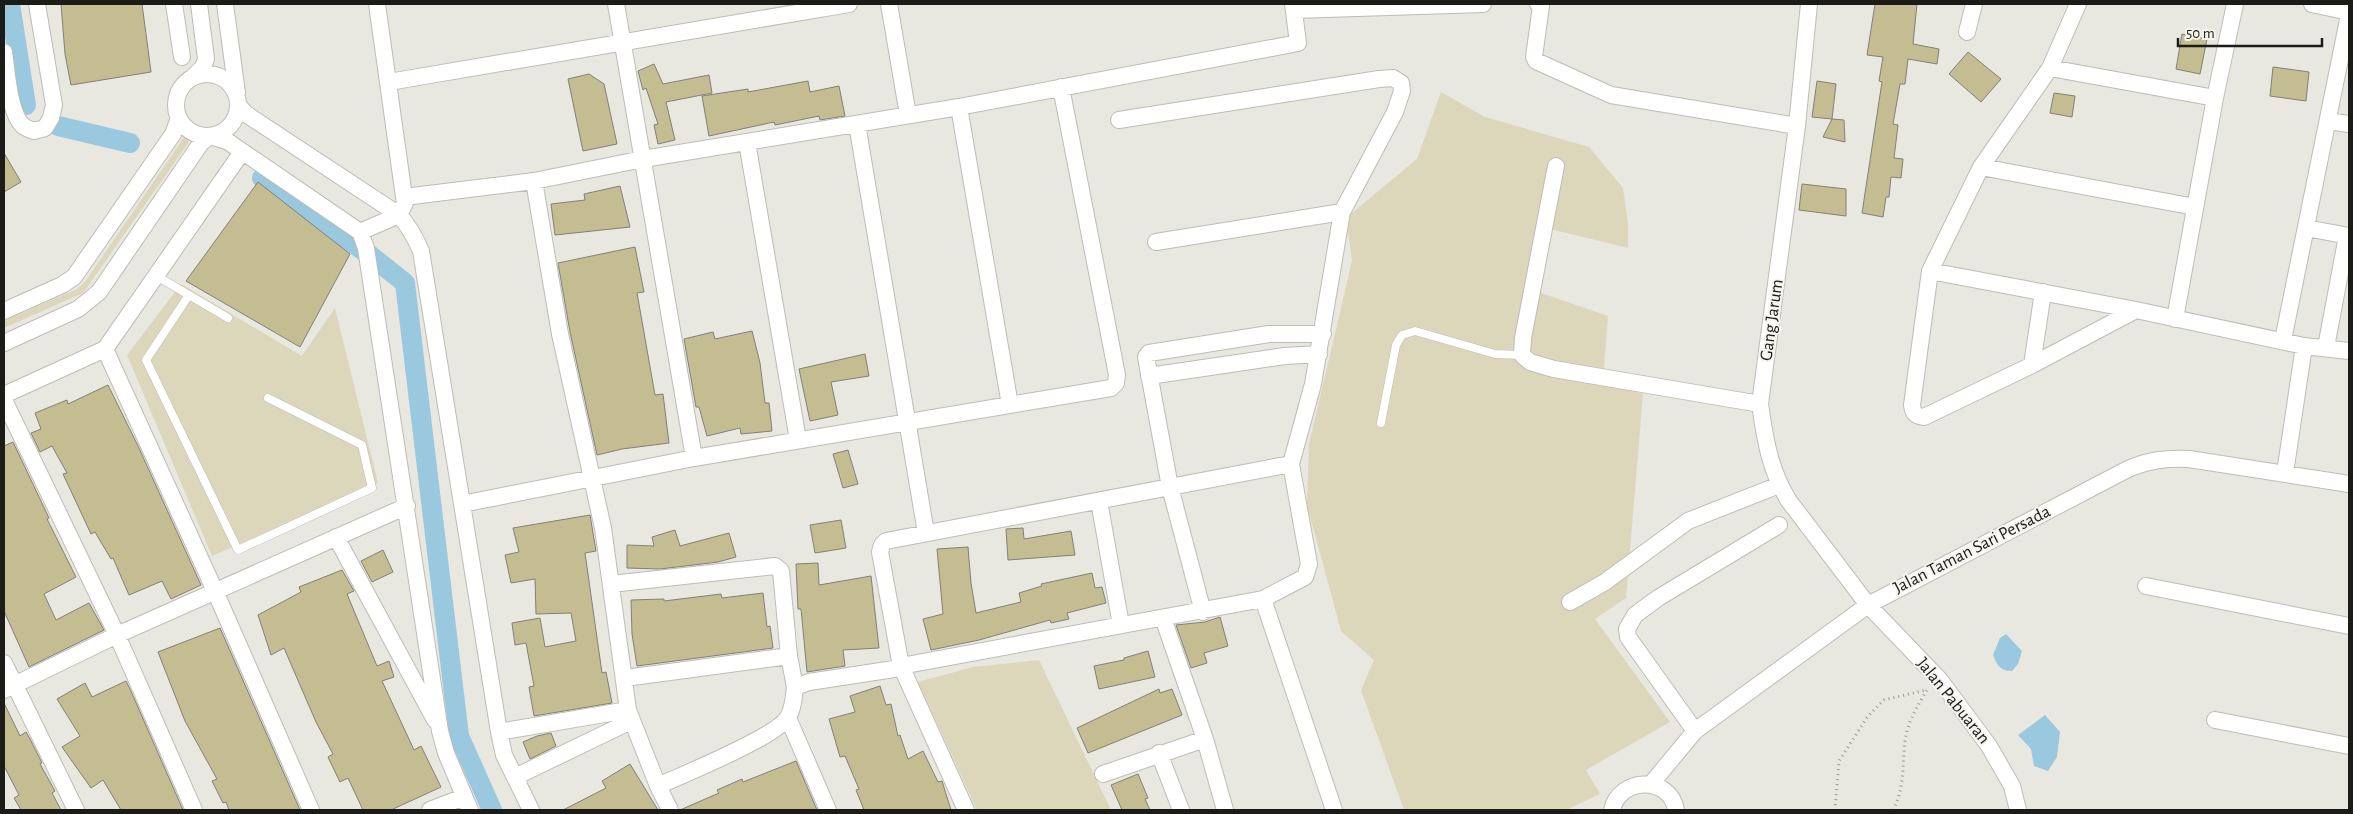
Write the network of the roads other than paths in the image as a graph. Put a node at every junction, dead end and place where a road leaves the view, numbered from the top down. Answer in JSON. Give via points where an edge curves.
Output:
{"nodes":[{"id":1,"x":37,"y":4,"type":"edge"},
{"id":2,"x":174,"y":4,"type":"edge"},
{"id":3,"x":199,"y":4,"type":"edge"},
{"id":4,"x":225,"y":4,"type":"edge"},
{"id":5,"x":377,"y":4,"type":"edge"},
{"id":6,"x":616,"y":4,"type":"edge"},
{"id":7,"x":849,"y":4,"type":"edge"},
{"id":8,"x":889,"y":4,"type":"edge"},
{"id":9,"x":1483,"y":4,"type":"edge"},
{"id":10,"x":1538,"y":4,"type":"edge"},
{"id":11,"x":1809,"y":4,"type":"edge"},
{"id":12,"x":1974,"y":4,"type":"edge"},
{"id":13,"x":2078,"y":4,"type":"edge"},
{"id":14,"x":2235,"y":4,"type":"edge"},
{"id":15,"x":2312,"y":4,"type":"edge"},
{"id":16,"x":1293,"y":7,"type":"edge"},
{"id":17,"x":2349,"y":14,"type":"edge"},
{"id":18,"x":1967,"y":32,"type":"dead end"},
{"id":19,"x":623,"y":42,"type":"junction"},
{"id":20,"x":4,"y":52,"type":"edge"},
{"id":21,"x":182,"y":57,"type":"dead end"},
{"id":22,"x":2050,"y":68,"type":"junction"},
{"id":23,"x":194,"y":76,"type":"junction"},
{"id":24,"x":389,"y":82,"type":"junction"},
{"id":25,"x":1061,"y":87,"type":"junction"},
{"id":26,"x":2215,"y":98,"type":"junction"},
{"id":27,"x":238,"y":100,"type":"junction"},
{"id":28,"x":959,"y":107,"type":"junction"},
{"id":29,"x":908,"y":115,"type":"junction"},
{"id":30,"x":179,"y":118,"type":"junction"},
{"id":31,"x":1119,"y":120,"type":"dead end"},
{"id":32,"x":2328,"y":121,"type":"junction"},
{"id":33,"x":857,"y":124,"type":"junction"},
{"id":34,"x":2349,"y":124,"type":"edge"},
{"id":35,"x":1797,"y":126,"type":"junction"},
{"id":36,"x":210,"y":136,"type":"junction"},
{"id":37,"x":747,"y":142,"type":"junction"},
{"id":38,"x":242,"y":152,"type":"junction"},
{"id":39,"x":643,"y":159,"type":"junction"},
{"id":40,"x":1556,"y":166,"type":"dead end"},
{"id":41,"x":1981,"y":167,"type":"junction"},
{"id":42,"x":534,"y":181,"type":"junction"},
{"id":43,"x":404,"y":197,"type":"junction"},
{"id":44,"x":2195,"y":207,"type":"junction"},
{"id":45,"x":1342,"y":212,"type":"junction"},
{"id":46,"x":399,"y":215,"type":"junction"},
{"id":47,"x":2306,"y":228,"type":"junction"},
{"id":48,"x":360,"y":232,"type":"junction"},
{"id":49,"x":2348,"y":236,"type":"edge"},
{"id":50,"x":1156,"y":242,"type":"dead end"},
{"id":51,"x":1930,"y":271,"type":"junction"},
{"id":52,"x":156,"y":275,"type":"junction"},
{"id":53,"x":2043,"y":292,"type":"junction"},
{"id":54,"x":189,"y":296,"type":"junction"},
{"id":55,"x":2136,"y":310,"type":"junction"},
{"id":56,"x":4,"y":311,"type":"edge"},
{"id":57,"x":228,"y":318,"type":"dead end"},
{"id":58,"x":2175,"y":318,"type":"junction"},
{"id":59,"x":1323,"y":334,"type":"junction"},
{"id":60,"x":2283,"y":340,"type":"junction"},
{"id":61,"x":4,"y":343,"type":"edge"},
{"id":62,"x":2304,"y":346,"type":"junction"},
{"id":63,"x":2326,"y":347,"type":"junction"},
{"id":64,"x":105,"y":349,"type":"junction"},
{"id":65,"x":2349,"y":351,"type":"edge"},
{"id":66,"x":1319,"y":354,"type":"junction"},
{"id":67,"x":1522,"y":355,"type":"junction"},
{"id":68,"x":2032,"y":365,"type":"junction"},
{"id":69,"x":1148,"y":376,"type":"junction"},
{"id":70,"x":4,"y":395,"type":"edge"},
{"id":71,"x":268,"y":398,"type":"dead end"},
{"id":72,"x":4,"y":400,"type":"edge"},
{"id":73,"x":1760,"y":404,"type":"junction"},
{"id":74,"x":1010,"y":405,"type":"junction"},
{"id":75,"x":908,"y":422,"type":"junction"},
{"id":76,"x":1381,"y":424,"type":"dead end"},
{"id":77,"x":798,"y":440,"type":"junction"},
{"id":78,"x":694,"y":458,"type":"junction"},
{"id":79,"x":1292,"y":464,"type":"junction"},
{"id":80,"x":2285,"y":473,"type":"junction"},
{"id":81,"x":591,"y":476,"type":"junction"},
{"id":82,"x":2349,"y":484,"type":"edge"},
{"id":83,"x":1779,"y":485,"type":"junction"},
{"id":84,"x":1170,"y":487,"type":"junction"},
{"id":85,"x":1099,"y":500,"type":"junction"},
{"id":86,"x":462,"y":504,"type":"junction"},
{"id":87,"x":407,"y":506,"type":"junction"},
{"id":88,"x":1779,"y":525,"type":"dead end"},
{"id":89,"x":926,"y":533,"type":"junction"},
{"id":90,"x":336,"y":537,"type":"junction"},
{"id":91,"x":611,"y":584,"type":"junction"},
{"id":92,"x":2146,"y":586,"type":"dead end"},
{"id":93,"x":215,"y":591,"type":"junction"},
{"id":94,"x":1263,"y":599,"type":"junction"},
{"id":95,"x":1570,"y":602,"type":"dead end"},
{"id":96,"x":1868,"y":605,"type":"junction"},
{"id":97,"x":1203,"y":612,"type":"junction"},
{"id":98,"x":1164,"y":618,"type":"junction"},
{"id":99,"x":1121,"y":625,"type":"junction"},
{"id":100,"x":2349,"y":626,"type":"edge"},
{"id":101,"x":117,"y":635,"type":"junction"},
{"id":102,"x":789,"y":656,"type":"junction"},
{"id":103,"x":4,"y":663,"type":"edge"},
{"id":104,"x":902,"y":666,"type":"junction"},
{"id":105,"x":625,"y":678,"type":"junction"},
{"id":106,"x":795,"y":687,"type":"junction"},
{"id":107,"x":9,"y":688,"type":"edge"},
{"id":108,"x":630,"y":716,"type":"junction"},
{"id":109,"x":788,"y":718,"type":"junction"},
{"id":110,"x":2215,"y":720,"type":"dead end"},
{"id":111,"x":1695,"y":731,"type":"junction"},
{"id":112,"x":440,"y":732,"type":"junction"},
{"id":113,"x":499,"y":732,"type":"junction"},
{"id":114,"x":1205,"y":739,"type":"junction"},
{"id":115,"x":2349,"y":746,"type":"edge"},
{"id":116,"x":1159,"y":753,"type":"junction"},
{"id":117,"x":1103,"y":774,"type":"dead end"},
{"id":118,"x":515,"y":777,"type":"junction"},
{"id":119,"x":1652,"y":784,"type":"junction"},
{"id":120,"x":658,"y":786,"type":"junction"},
{"id":121,"x":467,"y":804,"type":"edge"},
{"id":122,"x":76,"y":810,"type":"edge"},
{"id":123,"x":194,"y":810,"type":"edge"},
{"id":124,"x":310,"y":810,"type":"edge"},
{"id":125,"x":430,"y":810,"type":"edge"},
{"id":126,"x":531,"y":810,"type":"edge"},
{"id":127,"x":670,"y":810,"type":"edge"},
{"id":128,"x":828,"y":810,"type":"edge"},
{"id":129,"x":966,"y":810,"type":"edge"},
{"id":130,"x":1181,"y":810,"type":"edge"},
{"id":131,"x":1226,"y":810,"type":"edge"},
{"id":132,"x":1334,"y":810,"type":"edge"},
{"id":133,"x":1612,"y":810,"type":"edge"},
{"id":134,"x":1676,"y":810,"type":"edge"},
{"id":135,"x":2018,"y":810,"type":"edge"}],
"edges":[{"from":1,"to":20,"type":"street","via":[[54,105],[45,128],[34,131],[16,116]]},
{"from":2,"to":21,"type":"street"},
{"from":3,"to":23,"type":"street","via":[[206,60]]},
{"from":4,"to":27,"type":"street"},
{"from":5,"to":24,"type":"street"},
{"from":6,"to":19,"type":"street"},
{"from":7,"to":19,"type":"street"},
{"from":8,"to":29,"type":"street"},
{"from":9,"to":16,"type":"street"},
{"from":10,"to":35,"type":"street","via":[[1541,6],[1536,61],[1611,95]]},
{"from":11,"to":35,"type":"street","name":"Gang Jarum"},
{"from":12,"to":18,"type":"street"},
{"from":13,"to":22,"type":"street"},
{"from":14,"to":26,"type":"street"},
{"from":15,"to":17,"type":"street"},
{"from":16,"to":25,"type":"street","via":[[1298,43]]},
{"from":17,"to":32,"type":"street"},
{"from":19,"to":24,"type":"street"},
{"from":19,"to":39,"type":"street"},
{"from":22,"to":26,"type":"street"},
{"from":22,"to":41,"type":"street"},
{"from":23,"to":27,"type":"street","via":[[219,75],[228,81]]},
{"from":23,"to":30,"type":"street","via":[[177,95]]},
{"from":24,"to":43,"type":"street"},
{"from":25,"to":28,"type":"street"},
{"from":25,"to":74,"type":"street","via":[[1117,374],[1116,383],[1110,388]]},
{"from":26,"to":44,"type":"street"},
{"from":27,"to":36,"type":"street","via":[[236,119],[220,134]]},
{"from":27,"to":46,"type":"street","via":[[246,114]]},
{"from":28,"to":29,"type":"street"},
{"from":28,"to":74,"type":"street"},
{"from":29,"to":33,"type":"street"},
{"from":30,"to":36,"type":"street","via":[[190,131]]},
{"from":30,"to":56,"type":"street","via":[[173,134],[74,277]]},
{"from":31,"to":45,"type":"street","via":[[1379,79],[1397,79],[1401,83],[1400,102]]},
{"from":32,"to":34,"type":"street"},
{"from":32,"to":47,"type":"street"},
{"from":33,"to":37,"type":"street"},
{"from":33,"to":75,"type":"street"},
{"from":35,"to":73,"type":"street","name":"Gang Jarum"},
{"from":36,"to":38,"type":"street","via":[[226,141]]},
{"from":36,"to":61,"type":"street","via":[[201,143],[99,292],[78,309]]},
{"from":37,"to":39,"type":"street"},
{"from":37,"to":77,"type":"street"},
{"from":38,"to":48,"type":"street"},
{"from":38,"to":52,"type":"street"},
{"from":39,"to":42,"type":"street"},
{"from":39,"to":78,"type":"street"},
{"from":40,"to":67,"type":"street"},
{"from":41,"to":44,"type":"street"},
{"from":41,"to":51,"type":"street"},
{"from":42,"to":43,"type":"street"},
{"from":42,"to":81,"type":"street","via":[[560,334]]},
{"from":43,"to":46,"type":"street","via":[[405,203]]},
{"from":44,"to":58,"type":"street"},
{"from":45,"to":50,"type":"street"},
{"from":45,"to":59,"type":"street"},
{"from":46,"to":48,"type":"street"},
{"from":46,"to":86,"type":"street","via":[[409,226],[420,251]]},
{"from":47,"to":49,"type":"street"},
{"from":47,"to":60,"type":"street"},
{"from":48,"to":87,"type":"street","via":[[369,265]]},
{"from":49,"to":63,"type":"street"},
{"from":51,"to":53,"type":"street"},
{"from":51,"to":68,"type":"street","via":[[1913,412],[1924,416]]},
{"from":52,"to":54,"type":"lane"},
{"from":52,"to":64,"type":"street"},
{"from":53,"to":55,"type":"street"},
{"from":53,"to":68,"type":"street"},
{"from":54,"to":57,"type":"lane"},
{"from":54,"to":71,"type":"lane","via":[[146,360],[238,550],[372,488],[362,445]]},
{"from":55,"to":58,"type":"street"},
{"from":55,"to":68,"type":"street"},
{"from":58,"to":60,"type":"street"},
{"from":59,"to":66,"type":"street"},
{"from":59,"to":69,"type":"street","via":[[1269,334],[1149,354],[1146,360]]},
{"from":60,"to":62,"type":"street"},
{"from":62,"to":63,"type":"street"},
{"from":62,"to":80,"type":"street"},
{"from":63,"to":65,"type":"street"},
{"from":64,"to":70,"type":"street"},
{"from":64,"to":93,"type":"street"},
{"from":66,"to":69,"type":"street"},
{"from":66,"to":79,"type":"street"},
{"from":67,"to":73,"type":"street","via":[[1530,362],[1554,369]]},
{"from":67,"to":76,"type":"lane","via":[[1495,354],[1415,331],[1402,334],[1396,345]]},
{"from":69,"to":84,"type":"street"},
{"from":72,"to":101,"type":"street"},
{"from":73,"to":83,"type":"street","name":"Gang Jarum","via":[[1766,443]]},
{"from":74,"to":75,"type":"street"},
{"from":75,"to":77,"type":"street"},
{"from":75,"to":89,"type":"street"},
{"from":77,"to":78,"type":"street"},
{"from":78,"to":81,"type":"street"},
{"from":79,"to":84,"type":"street"},
{"from":79,"to":94,"type":"street","via":[[1308,571],[1300,581]]},
{"from":80,"to":82,"type":"street","name":"Jalan Taman Sari Persada"},
{"from":80,"to":96,"type":"street","name":"Jalan Taman Sari Persada","via":[[2189,458],[2146,462]]},
{"from":81,"to":86,"type":"street"},
{"from":81,"to":91,"type":"street"},
{"from":83,"to":95,"type":"street","via":[[1688,521],[1605,582]]},
{"from":83,"to":96,"type":"street","name":"Gang Jarum","via":[[1798,515]]},
{"from":84,"to":85,"type":"street"},
{"from":84,"to":97,"type":"street"},
{"from":85,"to":89,"type":"street"},
{"from":85,"to":99,"type":"street"},
{"from":86,"to":113,"type":"street"},
{"from":87,"to":90,"type":"street"},
{"from":87,"to":112,"type":"street"},
{"from":88,"to":111,"type":"street","via":[[1658,598],[1635,615],[1627,629],[1628,637]]},
{"from":89,"to":104,"type":"street","via":[[886,541],[880,552]]},
{"from":90,"to":93,"type":"street"},
{"from":90,"to":112,"type":"street"},
{"from":91,"to":102,"type":"street","via":[[775,566],[781,572]]},
{"from":91,"to":105,"type":"street"},
{"from":92,"to":100,"type":"street"},
{"from":93,"to":101,"type":"street"},
{"from":93,"to":124,"type":"street"},
{"from":94,"to":97,"type":"street"},
{"from":94,"to":132,"type":"street"},
{"from":96,"to":111,"type":"street","name":"Jalan Taman Sari Persada"},
{"from":96,"to":135,"type":"street","name":"Jalan Pabuaran","via":[[1940,680],[1989,746],[2012,786]]},
{"from":97,"to":98,"type":"street"},
{"from":98,"to":99,"type":"street"},
{"from":98,"to":114,"type":"street"},
{"from":99,"to":104,"type":"street"},
{"from":101,"to":107,"type":"street"},
{"from":101,"to":123,"type":"street"},
{"from":102,"to":105,"type":"street"},
{"from":102,"to":106,"type":"street"},
{"from":103,"to":107,"type":"street"},
{"from":104,"to":106,"type":"street"},
{"from":104,"to":129,"type":"street"},
{"from":105,"to":108,"type":"street"},
{"from":106,"to":109,"type":"street"},
{"from":107,"to":122,"type":"street"},
{"from":108,"to":113,"type":"street"},
{"from":108,"to":118,"type":"street"},
{"from":108,"to":120,"type":"street"},
{"from":109,"to":120,"type":"street","via":[[750,744]]},
{"from":109,"to":128,"type":"street"},
{"from":110,"to":115,"type":"street"},
{"from":111,"to":119,"type":"street","name":"Jalan Taman Sari Persada"},
{"from":112,"to":121,"type":"street"},
{"from":113,"to":118,"type":"street","via":[[504,755]]},
{"from":114,"to":116,"type":"street"},
{"from":114,"to":131,"type":"street"},
{"from":116,"to":117,"type":"street"},
{"from":116,"to":130,"type":"street"},
{"from":118,"to":126,"type":"street"},
{"from":119,"to":133,"type":"street","via":[[1627,788],[1617,797]]},
{"from":119,"to":134,"type":"street","via":[[1671,796]]},
{"from":120,"to":127,"type":"street"},
{"from":121,"to":125,"type":"street"}]}
